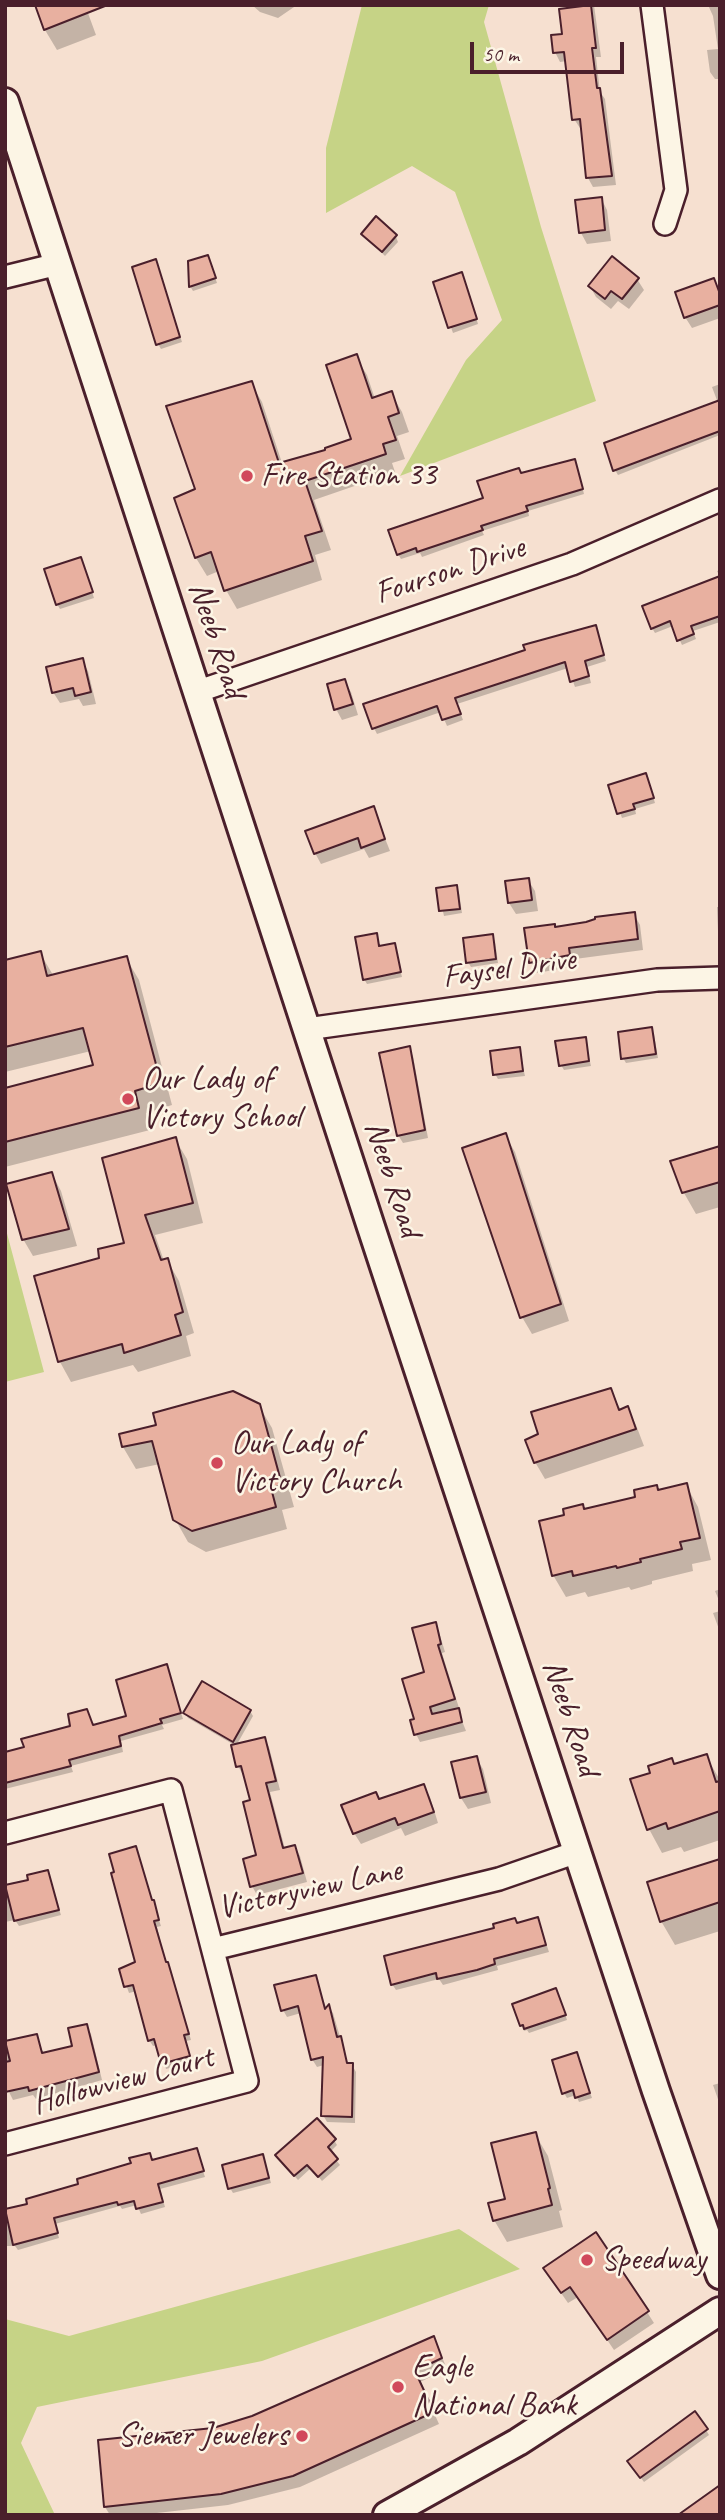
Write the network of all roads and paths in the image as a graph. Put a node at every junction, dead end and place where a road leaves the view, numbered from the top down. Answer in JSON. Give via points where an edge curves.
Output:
{"nodes":[{"id":1,"x":652,"y":5,"type":"edge"},
{"id":2,"x":5,"y":102,"type":"edge"},
{"id":3,"x":665,"y":224,"type":"dead end"},
{"id":4,"x":58,"y":264,"type":"junction"},
{"id":5,"x":5,"y":277,"type":"edge"},
{"id":6,"x":720,"y":500,"type":"edge"},
{"id":7,"x":195,"y":692,"type":"junction"},
{"id":8,"x":720,"y":978,"type":"edge"},
{"id":9,"x":307,"y":1029,"type":"junction"},
{"id":10,"x":5,"y":1833,"type":"edge"},
{"id":11,"x":577,"y":1852,"type":"junction"},
{"id":12,"x":213,"y":1949,"type":"junction"},
{"id":13,"x":5,"y":2144,"type":"edge"},
{"id":14,"x":720,"y":2275,"type":"edge"},
{"id":15,"x":720,"y":2311,"type":"edge"},
{"id":16,"x":387,"y":2515,"type":"edge"}],
"edges":[{"from":1,"to":3,"type":"street","via":[[677,190]]},
{"from":2,"to":4,"type":"street","name":"Neeb Road"},
{"from":4,"to":5,"type":"street"},
{"from":4,"to":7,"type":"street","name":"Neeb Road"},
{"from":6,"to":7,"type":"street","name":"Fourson Drive","via":[[572,564]]},
{"from":7,"to":9,"type":"street","name":"Neeb Road"},
{"from":8,"to":9,"type":"street","name":"Faysel Drive","via":[[657,979]]},
{"from":9,"to":11,"type":"street","name":"Neeb Road"},
{"from":10,"to":12,"type":"street","name":"Victoryview Lane","via":[[171,1790]]},
{"from":11,"to":12,"type":"street","name":"Victoryview Lane","via":[[499,1879]]},
{"from":11,"to":14,"type":"street","name":"Neeb Road"},
{"from":12,"to":13,"type":"street","name":"Hollowview Court","via":[[247,2081]]},
{"from":15,"to":16,"type":"street","via":[[518,2442]]}]}
